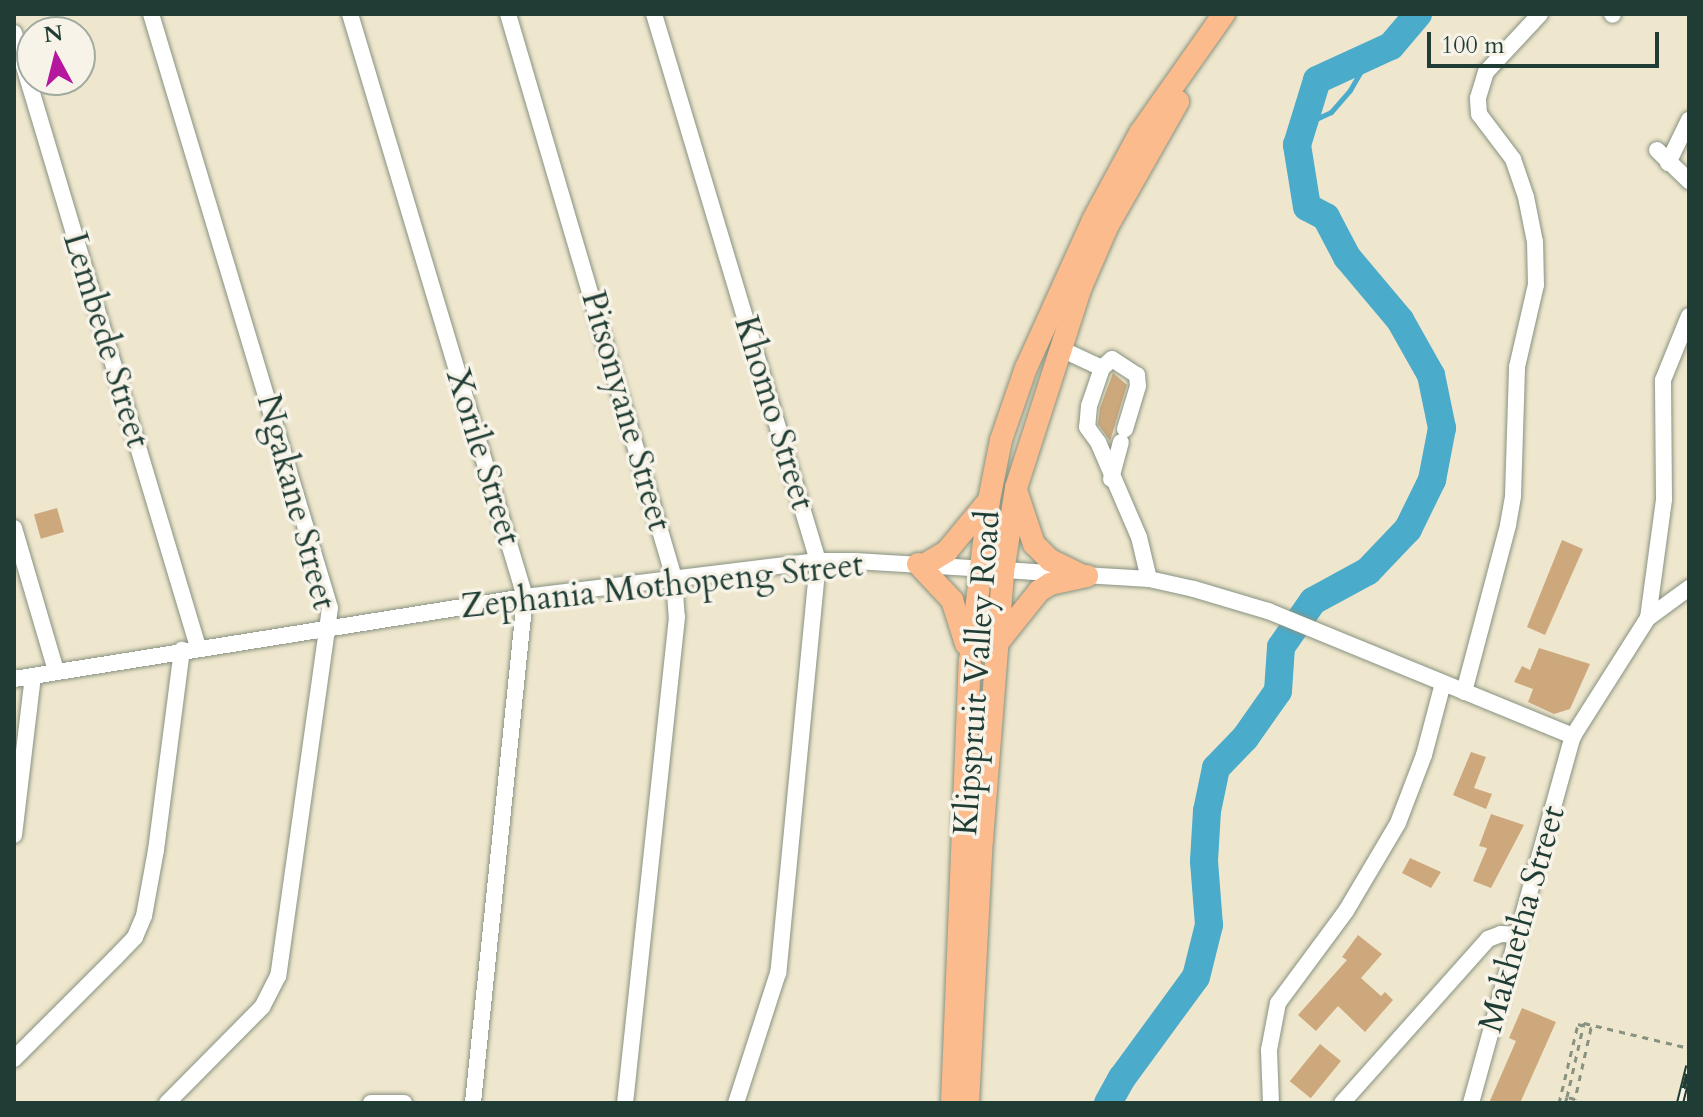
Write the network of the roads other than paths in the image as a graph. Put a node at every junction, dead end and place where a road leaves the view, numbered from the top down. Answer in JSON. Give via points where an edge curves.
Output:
{"nodes":[{"id":1,"x":151,"y":14,"type":"edge"},
{"id":2,"x":350,"y":14,"type":"edge"},
{"id":3,"x":508,"y":14,"type":"edge"},
{"id":4,"x":654,"y":14,"type":"edge"},
{"id":5,"x":1224,"y":14,"type":"edge"},
{"id":6,"x":1242,"y":14,"type":"edge"},
{"id":7,"x":1540,"y":14,"type":"edge"},
{"id":8,"x":14,"y":33,"type":"edge"},
{"id":9,"x":1689,"y":120,"type":"edge"},
{"id":10,"x":1689,"y":181,"type":"edge"},
{"id":11,"x":1689,"y":316,"type":"edge"},
{"id":12,"x":1061,"y":349,"type":"junction"},
{"id":13,"x":1102,"y":368,"type":"junction"},
{"id":14,"x":1111,"y":479,"type":"junction"},
{"id":15,"x":1016,"y":488,"type":"junction"},
{"id":16,"x":989,"y":500,"type":"junction"},
{"id":17,"x":14,"y":528,"type":"edge"},
{"id":18,"x":818,"y":561,"type":"junction"},
{"id":19,"x":921,"y":564,"type":"junction"},
{"id":20,"x":979,"y":571,"type":"junction"},
{"id":21,"x":1003,"y":572,"type":"junction"},
{"id":22,"x":1085,"y":576,"type":"junction"},
{"id":23,"x":674,"y":578,"type":"junction"},
{"id":24,"x":1149,"y":579,"type":"junction"},
{"id":25,"x":1689,"y":588,"type":"edge"},
{"id":26,"x":525,"y":597,"type":"junction"},
{"id":27,"x":1648,"y":618,"type":"junction"},
{"id":28,"x":329,"y":627,"type":"junction"},
{"id":29,"x":999,"y":641,"type":"junction"},
{"id":30,"x":190,"y":648,"type":"junction"},
{"id":31,"x":970,"y":661,"type":"junction"},
{"id":32,"x":56,"y":671,"type":"junction"},
{"id":33,"x":33,"y":676,"type":"junction"},
{"id":34,"x":14,"y":679,"type":"edge"},
{"id":35,"x":1443,"y":683,"type":"junction"},
{"id":36,"x":1464,"y":692,"type":"junction"},
{"id":37,"x":1573,"y":736,"type":"junction"},
{"id":38,"x":14,"y":835,"type":"edge"},
{"id":39,"x":1518,"y":935,"type":"junction"},
{"id":40,"x":14,"y":1059,"type":"edge"},
{"id":41,"x":167,"y":1103,"type":"edge"},
{"id":42,"x":371,"y":1103,"type":"edge"},
{"id":43,"x":404,"y":1103,"type":"edge"},
{"id":44,"x":473,"y":1103,"type":"edge"},
{"id":45,"x":625,"y":1103,"type":"edge"},
{"id":46,"x":736,"y":1103,"type":"edge"},
{"id":47,"x":952,"y":1103,"type":"edge"},
{"id":48,"x":968,"y":1103,"type":"edge"},
{"id":49,"x":1271,"y":1103,"type":"edge"},
{"id":50,"x":1342,"y":1103,"type":"edge"},
{"id":51,"x":1471,"y":1103,"type":"edge"}],
"edges":[{"from":1,"to":28,"type":"street","name":"Ngakane Street","via":[[330,608]]},
{"from":2,"to":26,"type":"street","name":"Xorile Street"},
{"from":3,"to":23,"type":"street","name":"Pitsonyane Street"},
{"from":4,"to":18,"type":"street","name":"Khomo Street"},
{"from":5,"to":16,"type":"main road","name":"Klipspruit Valley Road","via":[[1140,133],[1093,220],[1026,368],[1001,440]]},
{"from":6,"to":12,"type":"main road","name":"Klipspruit Valley Road","via":[[1175,106],[1108,225]]},
{"from":7,"to":36,"type":"street","via":[[1486,72],[1478,98],[1484,125],[1513,159],[1522,184],[1535,242],[1536,285],[1517,367],[1513,496]]},
{"from":8,"to":30,"type":"street","name":"Lembede Street"},
{"from":9,"to":10,"type":"street","via":[[1662,156]]},
{"from":11,"to":27,"type":"street","via":[[1663,380],[1664,499]]},
{"from":12,"to":13,"type":"street"},
{"from":12,"to":15,"type":"main road","name":"Klipspruit Valley Road"},
{"from":13,"to":14,"type":"street","via":[[1087,427]]},
{"from":13,"to":14,"type":"street","via":[[1112,359],[1137,375],[1138,386]]},
{"from":14,"to":24,"type":"street","via":[[1139,537]]},
{"from":15,"to":21,"type":"main road","name":"Klipspruit Valley Road"},
{"from":15,"to":22,"type":"main road","via":[[1034,544],[1050,560]]},
{"from":16,"to":19,"type":"main road","via":[[963,536]]},
{"from":16,"to":20,"type":"main road","name":"Klipspruit Valley Road"},
{"from":17,"to":32,"type":"street"},
{"from":18,"to":19,"type":"street","name":"Zephania Mothopeng Street"},
{"from":18,"to":23,"type":"street","name":"Zephania Mothopeng Street"},
{"from":18,"to":46,"type":"street","name":"Khomo Street","via":[[778,973]]},
{"from":19,"to":20,"type":"street","name":"Zephania Mothopeng Street"},
{"from":19,"to":31,"type":"main road","via":[[952,600]]},
{"from":20,"to":21,"type":"street","name":"Zephania Mothopeng Street"},
{"from":20,"to":31,"type":"main road","name":"Klipspruit Valley Road"},
{"from":21,"to":22,"type":"street","name":"Zephania Mothopeng Street"},
{"from":21,"to":29,"type":"main road","name":"Klipspruit Valley Road"},
{"from":22,"to":24,"type":"street","name":"Zephania Mothopeng Street"},
{"from":22,"to":29,"type":"main road","via":[[1039,591]]},
{"from":23,"to":26,"type":"street","name":"Zephania Mothopeng Street"},
{"from":23,"to":45,"type":"street","name":"Pitsonyane Street","via":[[677,617]]},
{"from":24,"to":35,"type":"street","name":"Zephania Mothopeng Street","via":[[1268,611]]},
{"from":25,"to":27,"type":"street"},
{"from":26,"to":28,"type":"street","name":"Zephania Mothopeng Street"},
{"from":26,"to":44,"type":"street","name":"Xorile Street"},
{"from":27,"to":37,"type":"street","name":"Makhetha Street"},
{"from":28,"to":30,"type":"street","name":"Zephania Mothopeng Street"},
{"from":28,"to":41,"type":"street","name":"Ngakane Street","via":[[278,976],[262,1007]]},
{"from":29,"to":48,"type":"main road","name":"Klipspruit Valley Road"},
{"from":30,"to":32,"type":"street","name":"Zephania Mothopeng Street"},
{"from":30,"to":40,"type":"street","name":"Lembede Street","via":[[144,916],[135,937]]},
{"from":31,"to":47,"type":"main road","name":"Klipspruit Valley Road"},
{"from":32,"to":33,"type":"street","name":"Zephania Mothopeng Street"},
{"from":33,"to":34,"type":"street","name":"Zephania Mothopeng Street"},
{"from":33,"to":38,"type":"street"},
{"from":35,"to":36,"type":"street","name":"Zephania Mothopeng Street"},
{"from":35,"to":49,"type":"street","via":[[1398,823],[1346,911],[1278,1003],[1269,1050]]},
{"from":36,"to":37,"type":"street","name":"Zephania Mothopeng Street"},
{"from":37,"to":39,"type":"street","name":"Makhetha Street"},
{"from":39,"to":50,"type":"street","via":[[1488,939]]},
{"from":39,"to":51,"type":"street","name":"Makhetha Street"},
{"from":42,"to":43,"type":"street"}]}
